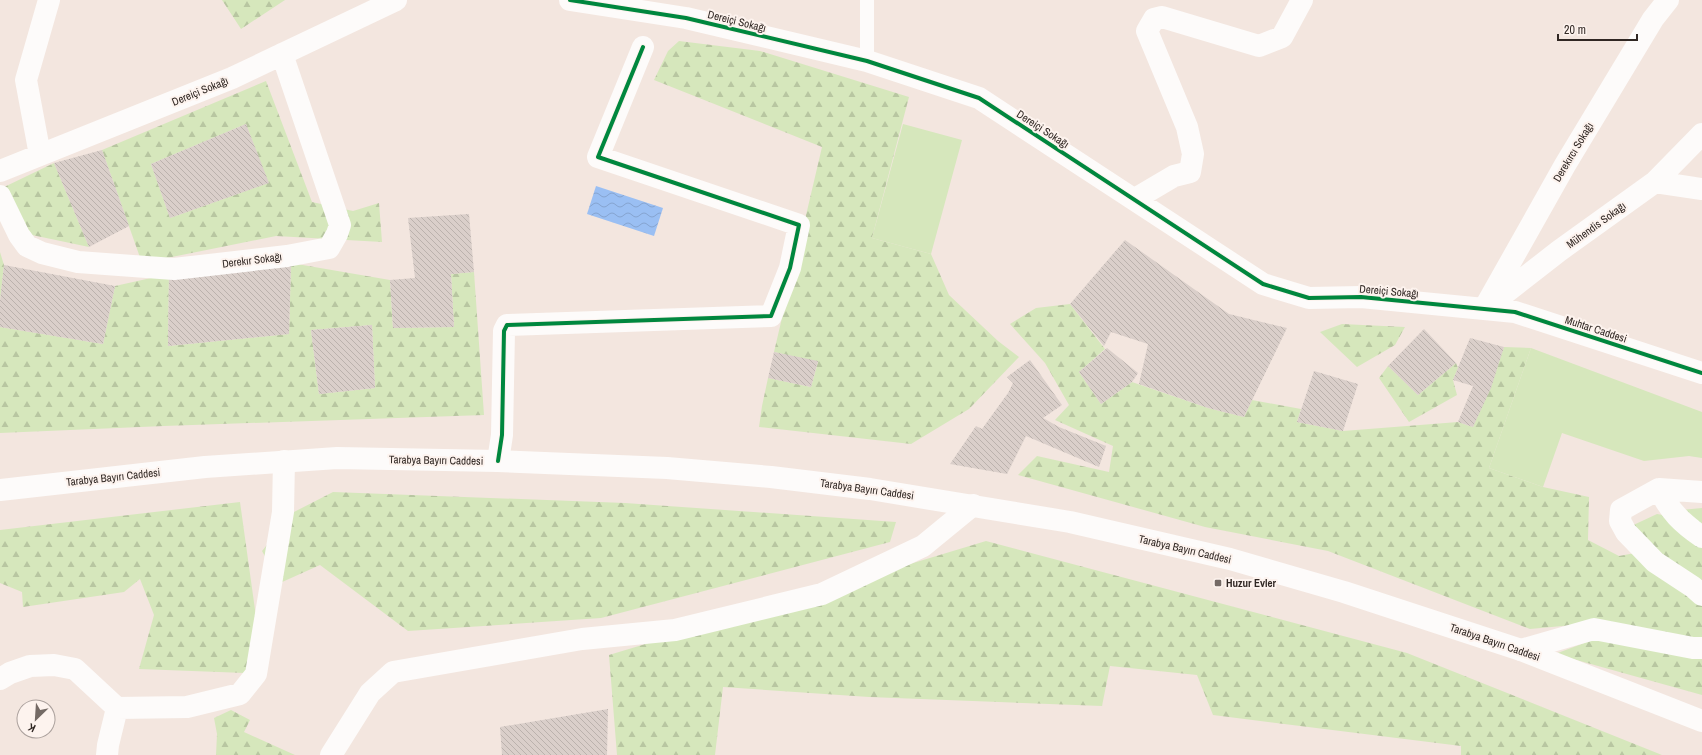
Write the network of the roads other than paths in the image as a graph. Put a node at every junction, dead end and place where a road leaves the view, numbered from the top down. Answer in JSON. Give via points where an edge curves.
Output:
{"nodes":[{"id":1,"x":49,"y":0,"type":"edge"},
{"id":2,"x":396,"y":0,"type":"edge"},
{"id":3,"x":570,"y":0,"type":"edge"},
{"id":4,"x":866,"y":0,"type":"edge"},
{"id":5,"x":1302,"y":0,"type":"edge"},
{"id":6,"x":1668,"y":0,"type":"edge"},
{"id":7,"x":643,"y":47,"type":"dead end"},
{"id":8,"x":282,"y":54,"type":"junction"},
{"id":9,"x":867,"y":62,"type":"junction"},
{"id":10,"x":1702,"y":134,"type":"edge"},
{"id":11,"x":40,"y":155,"type":"junction"},
{"id":12,"x":0,"y":172,"type":"edge"},
{"id":13,"x":1655,"y":182,"type":"junction"},
{"id":14,"x":1702,"y":189,"type":"edge"},
{"id":15,"x":0,"y":196,"type":"edge"},
{"id":16,"x":1135,"y":199,"type":"junction"},
{"id":17,"x":1484,"y":309,"type":"junction"},
{"id":18,"x":1702,"y":373,"type":"edge"},
{"id":19,"x":284,"y":461,"type":"junction"},
{"id":20,"x":498,"y":461,"type":"junction"},
{"id":21,"x":1659,"y":489,"type":"junction"},
{"id":22,"x":0,"y":490,"type":"edge"},
{"id":23,"x":1702,"y":492,"type":"edge"},
{"id":24,"x":973,"y":505,"type":"junction"},
{"id":25,"x":1702,"y":537,"type":"edge"},
{"id":26,"x":1702,"y":595,"type":"edge"},
{"id":27,"x":1702,"y":648,"type":"edge"},
{"id":28,"x":1520,"y":650,"type":"junction"},
{"id":29,"x":0,"y":679,"type":"edge"},
{"id":30,"x":117,"y":708,"type":"junction"},
{"id":31,"x":1702,"y":721,"type":"edge"},
{"id":32,"x":108,"y":755,"type":"edge"},
{"id":33,"x":331,"y":755,"type":"edge"}],
"edges":[{"from":1,"to":11,"type":"street","via":[[26,80]]},
{"from":2,"to":8,"type":"street","name":"Dereiçi Sokağı"},
{"from":3,"to":9,"type":"street","name":"Dereiçi Sokağı","via":[[686,18]]},
{"from":4,"to":9,"type":"lane"},
{"from":5,"to":16,"type":"street","via":[[1282,37],[1260,46],[1162,17],[1154,19],[1148,31],[1187,127],[1193,154],[1190,172],[1174,176]]},
{"from":6,"to":17,"type":"street","name":"Derekırcı Sokağı","via":[[1653,19],[1564,165]]},
{"from":7,"to":20,"type":"street","via":[[598,157],[799,225],[790,268],[771,316],[507,325],[504,331],[502,435]]},
{"from":8,"to":11,"type":"street","name":"Dereiçi Sokağı","via":[[232,78]]},
{"from":8,"to":15,"type":"street","name":"Derekır Sokağı","via":[[340,225],[338,234],[329,248],[287,256],[174,269],[78,262],[42,253],[27,246]]},
{"from":9,"to":16,"type":"street","name":"Dereiçi Sokağı","via":[[979,98]]},
{"from":10,"to":13,"type":"street","name":"Mühendis Sokağı"},
{"from":11,"to":12,"type":"street","name":"Dereiçi Sokağı"},
{"from":13,"to":14,"type":"street"},
{"from":13,"to":17,"type":"street","name":"Mühendis Sokağı"},
{"from":16,"to":17,"type":"street","name":"Dereiçi Sokağı","via":[[1263,284],[1309,298],[1361,297]]},
{"from":17,"to":18,"type":"street","name":"Muhtar Caddesi","via":[[1515,312]]},
{"from":19,"to":20,"type":"street","name":"Tarabya Bayırı Caddesi","via":[[337,458]]},
{"from":19,"to":22,"type":"street","name":"Tarabya Bayırı Caddesi","via":[[205,467]]},
{"from":19,"to":30,"type":"street","via":[[283,512],[256,674],[240,694],[187,707]]},
{"from":20,"to":24,"type":"street","name":"Tarabya Bayırı Caddesi","via":[[667,468],[771,477]]},
{"from":21,"to":23,"type":"street"},
{"from":21,"to":25,"type":"street","via":[[1684,524]]},
{"from":21,"to":26,"type":"street","via":[[1621,510],[1620,521],[1626,532],[1655,562]]},
{"from":24,"to":28,"type":"street","name":"Tarabya Bayırı Caddesi","via":[[1070,522],[1230,559],[1344,592]]},
{"from":24,"to":33,"type":"street","via":[[923,546],[822,594],[675,630],[582,639],[393,672],[370,693]]},
{"from":27,"to":28,"type":"street","via":[[1594,629]]},
{"from":28,"to":31,"type":"street","name":"Tarabya Bayırı Caddesi"},
{"from":29,"to":30,"type":"street","via":[[30,666],[54,665],[75,669]]},
{"from":30,"to":32,"type":"street"}]}
